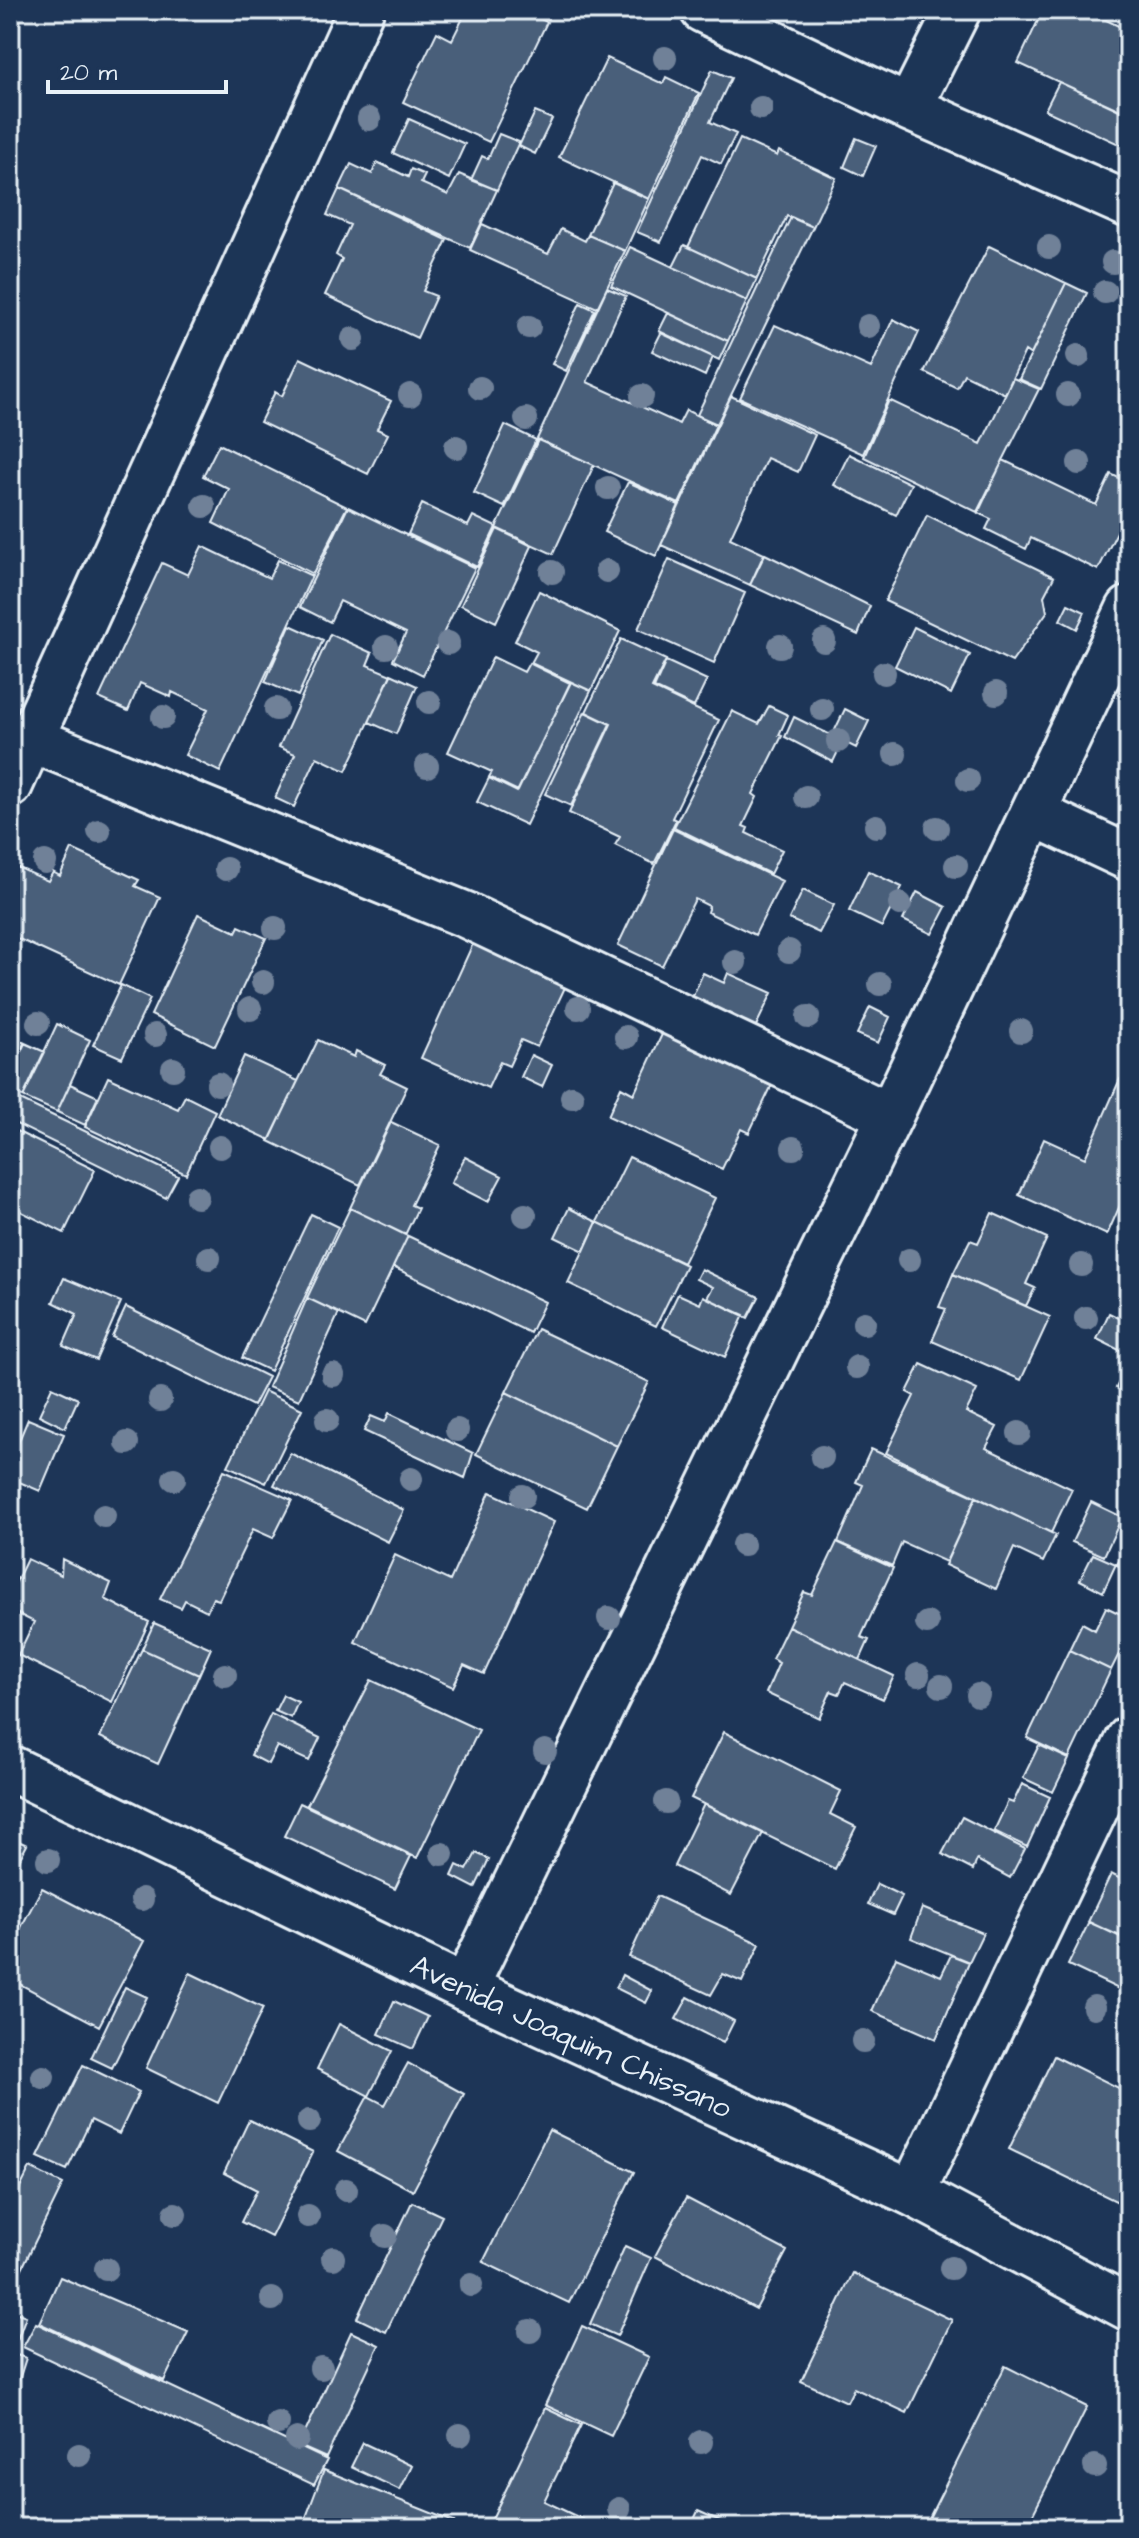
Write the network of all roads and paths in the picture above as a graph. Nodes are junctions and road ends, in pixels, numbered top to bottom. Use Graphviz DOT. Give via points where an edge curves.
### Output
graph roads {
  1 [pos="361,10"];
  2 [pos="703,10"];
  3 [pos="958,10"];
  4 [pos="909,108"];
  5 [pos="1129,205"];
  6 [pos="1129,609"];
  7 [pos="31,739"];
  8 [pos="10,785"];
  9 [pos="1033,813"];
  10 [pos="1129,858"];
  11 [pos="890,1116"];
  12 [pos="1129,1739"];
  13 [pos="10,1768"];
  14 [pos="465,1988"];
  15 [pos="912,2193"];
  16 [pos="1129,2308"];
  1 -- 7 [label="street"];
  2 -- 4 [label="street"];
  3 -- 4 [label="street"];
  4 -- 5 [label="street"];
  6 -- 9 [label="street"];
  7 -- 8 [label="street"];
  7 -- 11 [label="street" via="466,915"];
  9 -- 10 [label="street"];
  9 -- 11 [label="street"];
  11 -- 14 [label="street"];
  12 -- 15 [label="street"];
  13 -- 14 [label="street, Avenida Joaquim Chissano"];
  14 -- 15 [label="street, Avenida Joaquim Chissano"];
  15 -- 16 [label="street, Avenida Joaquim Chissano"];
}
